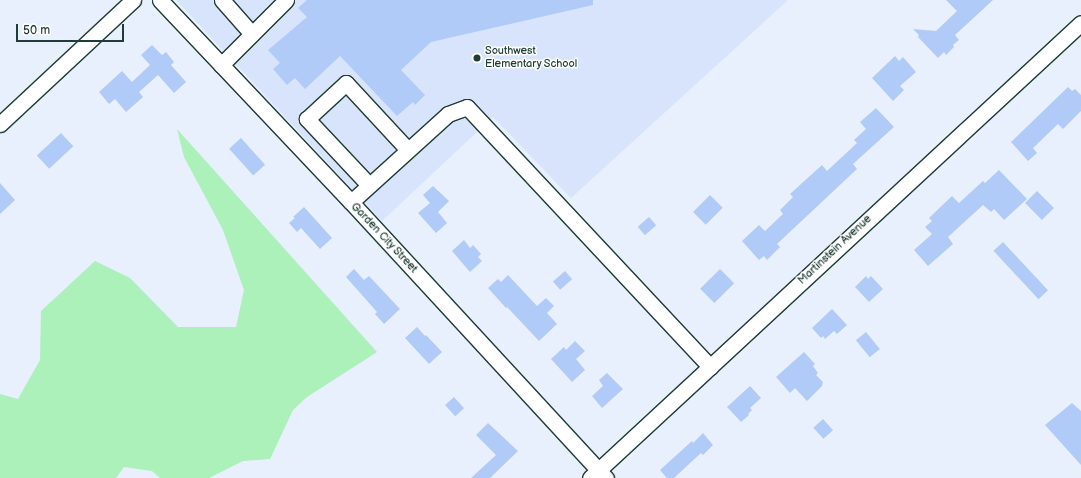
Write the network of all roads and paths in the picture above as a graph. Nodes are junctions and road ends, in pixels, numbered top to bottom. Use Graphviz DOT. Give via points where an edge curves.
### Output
graph roads {
  1 [pos="133,0"];
  2 [pos="160,0"];
  3 [pos="222,0"];
  4 [pos="286,0"];
  5 [pos="1081,23"];
  6 [pos="252,34"];
  7 [pos="221,65"];
  8 [pos="0,124"];
  9 [pos="408,150"];
  10 [pos="369,185"];
  11 [pos="351,202"];
  12 [pos="710,367"];
  13 [pos="598,475"];
  1 -- 8 [label="street"];
  2 -- 7 [label="street, Garden City Street"];
  3 -- 6 [label="street"];
  4 -- 6 [label="street"];
  5 -- 12 [label="street, Martinstein Avenue"];
  6 -- 7 [label="street"];
  7 -- 11 [label="street, Garden City Street"];
  9 -- 10 [label="street"];
  9 -- 10 [label="street" via="346,83 307,119"];
  9 -- 12 [label="street" via="448,114 467,107"];
  10 -- 11 [label="street"];
  11 -- 13 [label="street, Garden City Street"];
  12 -- 13 [label="street, Martinstein Avenue"];
}
